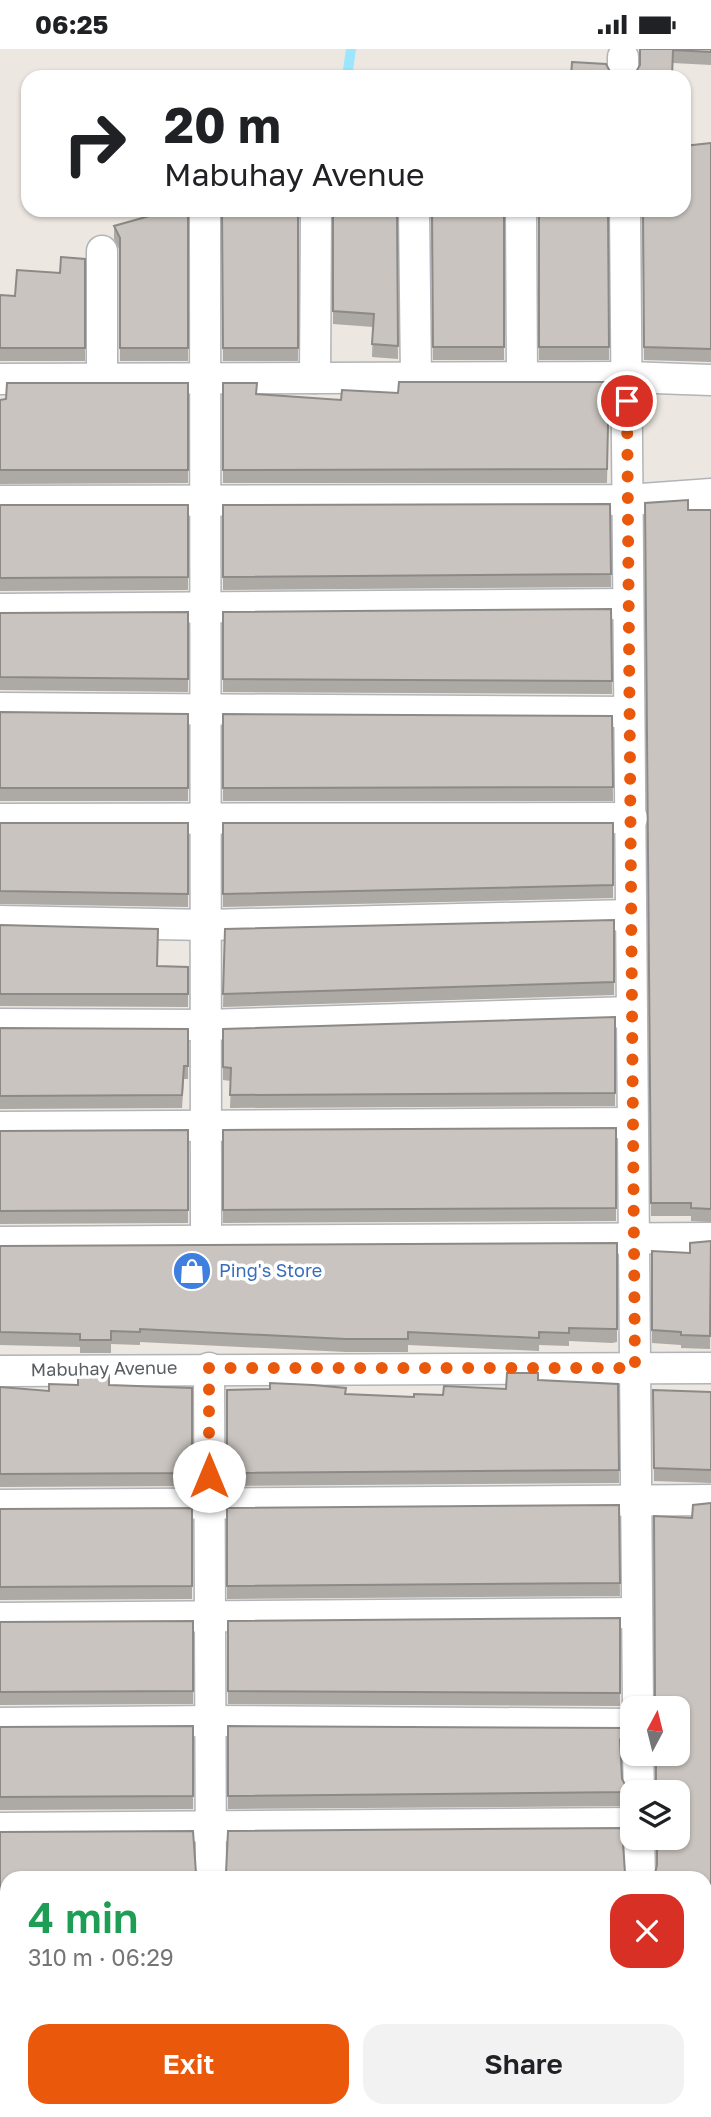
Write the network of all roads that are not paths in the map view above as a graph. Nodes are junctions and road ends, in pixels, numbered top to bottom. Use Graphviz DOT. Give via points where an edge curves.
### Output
graph roads {
  1 [pos="205,217"];
  2 [pos="317,217"];
  3 [pos="414,217"];
  4 [pos="521,217"];
  5 [pos="625,217"];
  6 [pos="102,251"];
  7 [pos="522,377"];
  8 [pos="627,377"];
  9 [pos="315,378"];
  10 [pos="416,378"];
  11 [pos="0,379"];
  12 [pos="102,379"];
  13 [pos="205,379"];
  14 [pos="711,380"];
  15 [pos="711,494"];
  16 [pos="628,500"];
  17 [pos="0,501"];
  18 [pos="205,501"];
  19 [pos="628,604"];
  20 [pos="205,606"];
  21 [pos="0,609"];
  22 [pos="0,708"];
  23 [pos="205,709"];
  24 [pos="629,712"];
  25 [pos="632,818"];
  26 [pos="207,819"];
  27 [pos="0,820"];
  28 [pos="631,915"];
  29 [pos="0,921"];
  30 [pos="207,925"];
  31 [pos="632,1012"];
  32 [pos="0,1024"];
  33 [pos="205,1025"];
  34 [pos="632,1123"];
  35 [pos="206,1126"];
  36 [pos="0,1127"];
  37 [pos="633,1238"];
  38 [pos="711,1238"];
  39 [pos="206,1241"];
  40 [pos="0,1242"];
  41 [pos="209,1368"];
  42 [pos="635,1368"];
  43 [pos="711,1368"];
  44 [pos="0,1371"];
  45 [pos="636,1500"];
  46 [pos="711,1500"];
  47 [pos="209,1503"];
  48 [pos="0,1505"];
  49 [pos="637,1613"];
  50 [pos="209,1616"];
  51 [pos="0,1618"];
  52 [pos="638,1696"];
  53 [pos="210,1721"];
  54 [pos="0,1723"];
  55 [pos="620,1724"];
  56 [pos="620,1823"];
  57 [pos="210,1827"];
  58 [pos="0,1828"];
  59 [pos="639,1850"];
  60 [pos="211,1871"];
  61 [pos="640,1871"];
  1 -- 13 [label="street"];
  2 -- 9 [label="street"];
  3 -- 10 [label="street"];
  4 -- 7 [label="street"];
  5 -- 8 [label="street"];
  6 -- 12 [label="street"];
  7 -- 8 [label="street"];
  7 -- 10 [label="street"];
  8 -- 14 [label="street"];
  8 -- 16 [label="street"];
  9 -- 10 [label="street"];
  9 -- 13 [label="street"];
  11 -- 12 [label="street"];
  12 -- 13 [label="street"];
  13 -- 18 [label="street"];
  15 -- 16 [label="street"];
  16 -- 18 [label="street"];
  16 -- 19 [label="street"];
  17 -- 18 [label="street"];
  18 -- 20 [label="street"];
  19 -- 20 [label="street"];
  19 -- 24 [label="street"];
  20 -- 21 [label="street"];
  20 -- 23 [label="street"];
  22 -- 23 [label="street"];
  23 -- 24 [label="street"];
  23 -- 26 [label="street"];
  24 -- 25 [label="street"];
  25 -- 26 [label="street"];
  25 -- 28 [label="street"];
  26 -- 27 [label="street"];
  26 -- 30 [label="street"];
  28 -- 30 [label="street"];
  28 -- 31 [label="street"];
  29 -- 30 [label="street"];
  30 -- 33 [label="street"];
  31 -- 33 [label="street"];
  31 -- 34 [label="street"];
  32 -- 33 [label="street"];
  33 -- 35 [label="street"];
  34 -- 35 [label="street"];
  34 -- 37 [label="street"];
  35 -- 36 [label="street"];
  35 -- 39 [label="street"];
  37 -- 38 [label="street"];
  37 -- 39 [label="street"];
  37 -- 42 [label="street"];
  39 -- 40 [label="street"];
  41 -- 42 [label="street, Mabuhay Avenue"];
  41 -- 44 [label="street, Mabuhay Avenue"];
  41 -- 47 [label="street"];
  42 -- 43 [label="street, Mabuhay Avenue"];
  42 -- 45 [label="street"];
  45 -- 46 [label="street"];
  45 -- 47 [label="street"];
  45 -- 49 [label="street"];
  47 -- 48 [label="street"];
  47 -- 50 [label="street"];
  49 -- 50 [label="street"];
  49 -- 52 [label="street"];
  50 -- 51 [label="street"];
  50 -- 53 [label="street"];
  53 -- 54 [label="street"];
  53 -- 55 [label="street"];
  53 -- 57 [label="street"];
  56 -- 57 [label="street"];
  57 -- 58 [label="street"];
  57 -- 60 [label="street"];
  59 -- 61 [label="street"];
}
